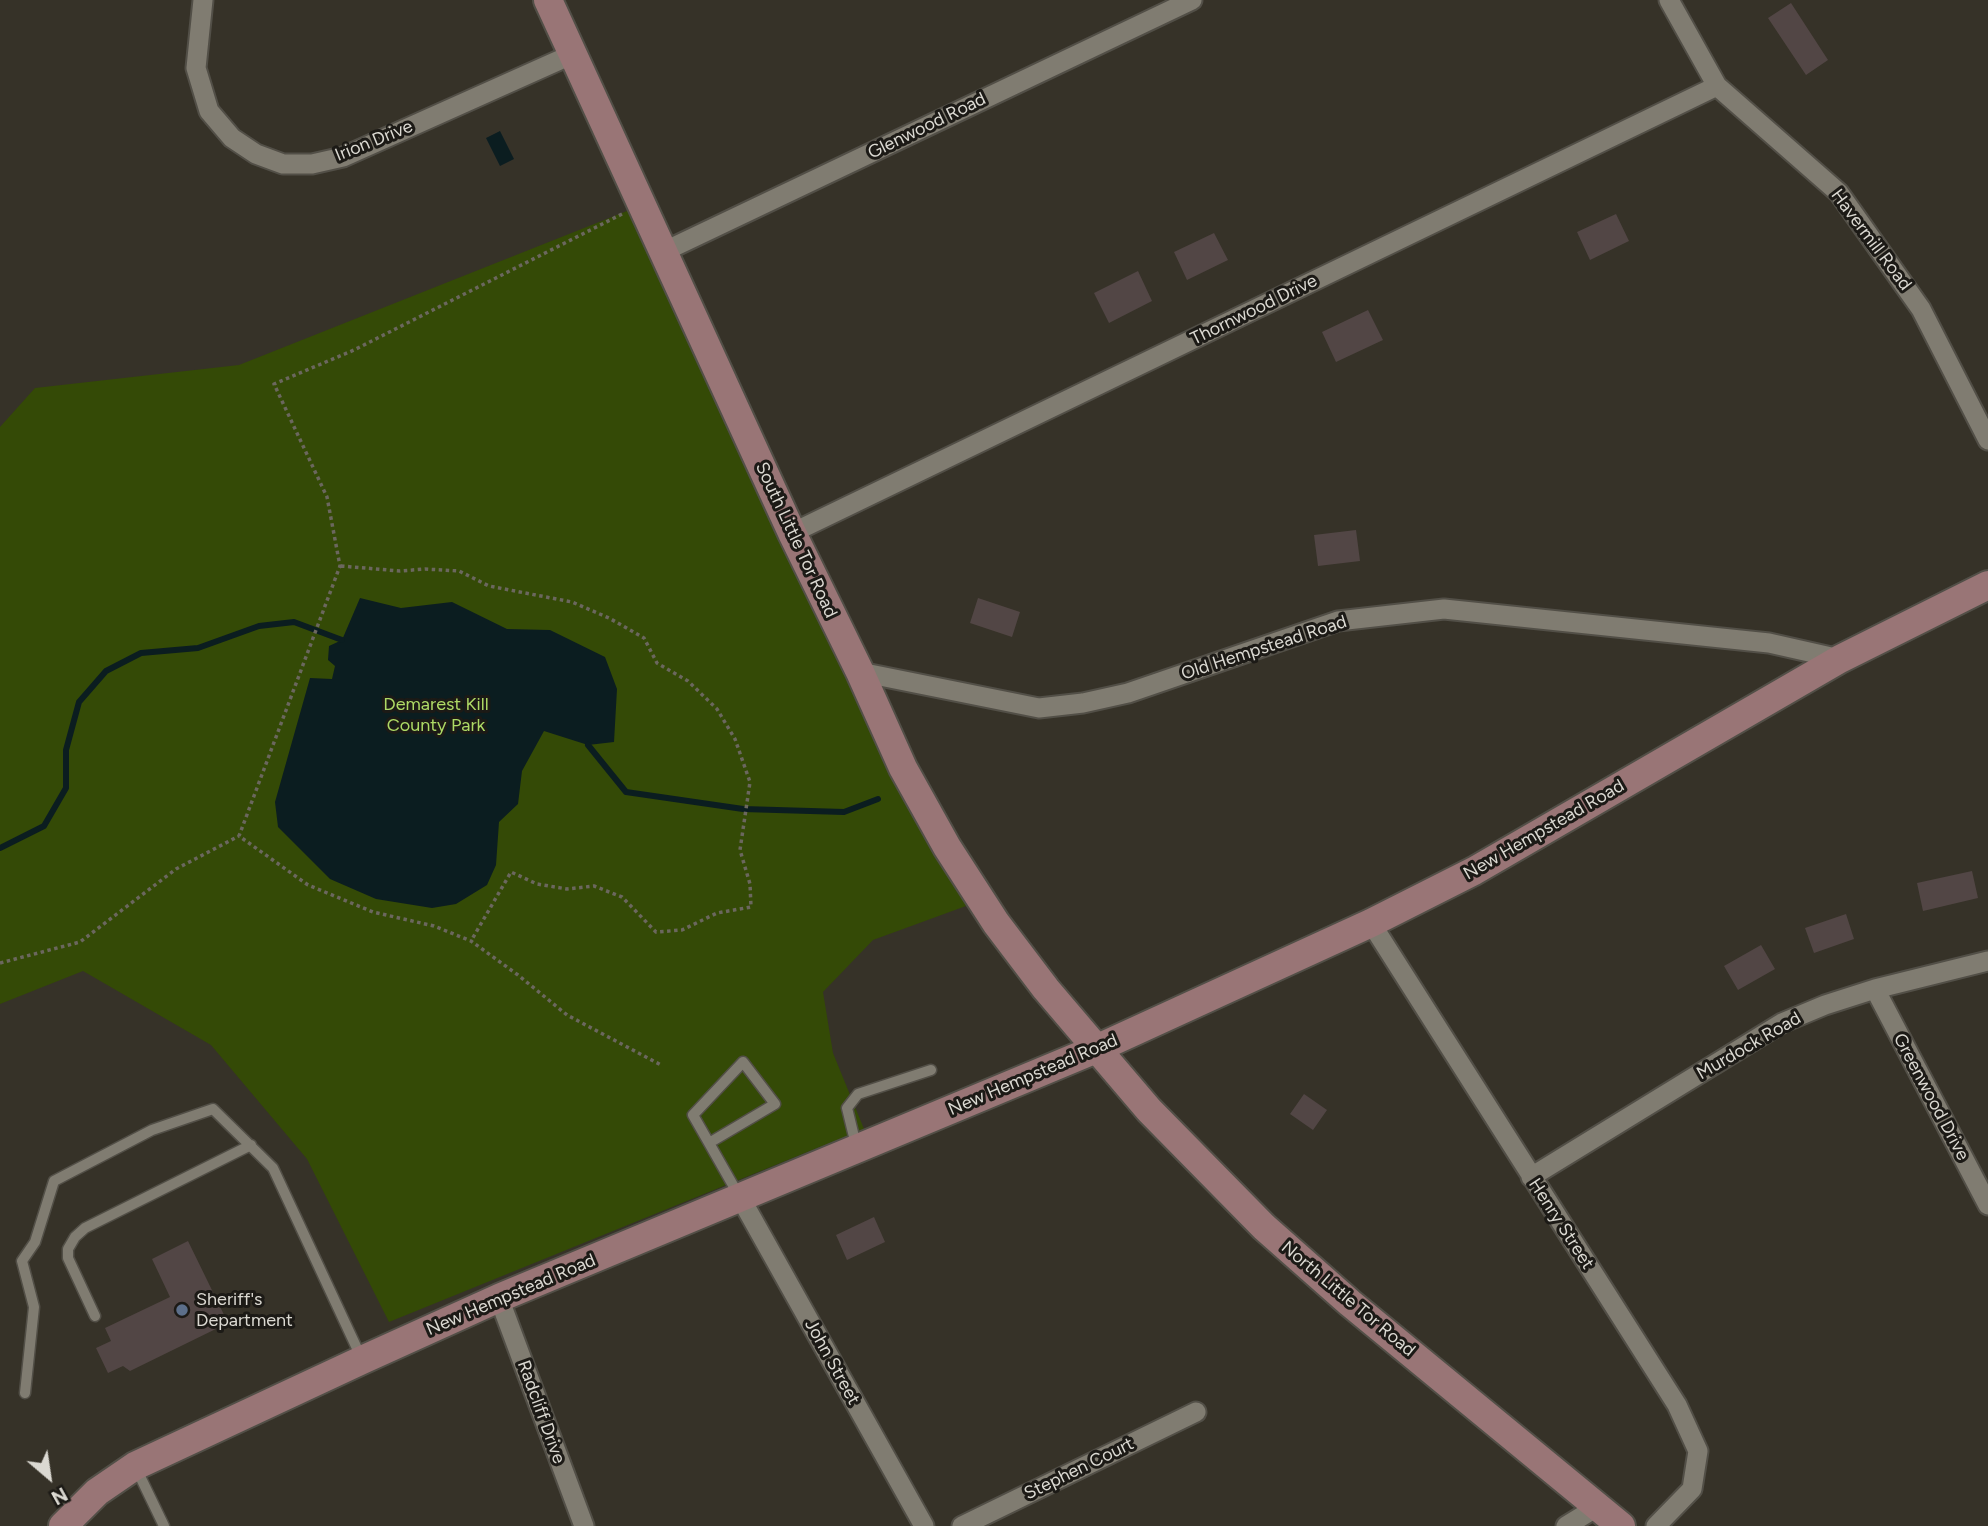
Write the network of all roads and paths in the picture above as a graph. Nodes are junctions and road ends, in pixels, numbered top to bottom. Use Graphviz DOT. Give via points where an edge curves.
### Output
graph roads {
  1 [pos="203,0"];
  2 [pos="548,0"];
  3 [pos="1192,0"];
  4 [pos="1669,0"];
  5 [pos="573,54"];
  6 [pos="1717,86"];
  7 [pos="626,213"];
  8 [pos="663,252"];
  9 [pos="1988,440"];
  10 [pos="792,533"];
  11 [pos="340,566"];
  12 [pos="1988,585"];
  13 [pos="1840,659"];
  14 [pos="860,672"];
  15 [pos="239,836"];
  16 [pos="1371,923"];
  17 [pos="471,941"];
  18 [pos="1988,961"];
  19 [pos="0,963"];
  20 [pos="1875,989"];
  21 [pos="1096,1049"];
  22 [pos="661,1065"];
  23 [pos="931,1070"];
  24 [pos="709,1143"];
  25 [pos="251,1145"];
  26 [pos="857,1149"];
  27 [pos="1531,1177"];
  28 [pos="740,1198"];
  29 [pos="1988,1205"];
  30 [pos="499,1298"];
  31 [pos="95,1316"];
  32 [pos="362,1360"];
  33 [pos="24,1392"];
  34 [pos="1196,1412"];
  35 [pos="135,1466"];
  36 [pos="1598,1507"];
  37 [pos="63,1526"];
  38 [pos="164,1526"];
  39 [pos="584,1526"];
  40 [pos="923,1526"];
  41 [pos="962,1526"];
  42 [pos="1566,1526"];
  43 [pos="1621,1526"];
  44 [pos="1656,1526"];
  1 -- 5 [label="street, Irion Drive" via="196,68 209,111 232,138 256,154 284,164 343,157"];
  2 -- 5 [label="street, South Little Tor Road"];
  3 -- 8 [label="street, Glenwood Road"];
  4 -- 6 [label="street, Havermill Road"];
  5 -- 8 [label="street, South Little Tor Road"];
  6 -- 9 [label="street, Havermill Road" via="1839,193 1921,309"];
  6 -- 10 [label="street, Thornwood Drive"];
  7 -- 11 [label="path" via="354,350 274,384 327,497"];
  8 -- 10 [label="street, South Little Tor Road"];
  10 -- 14 [label="street, South Little Tor Road"];
  11 -- 15 [label="path"];
  11 -- 17 [label="path" via="459,571 489,586 572,602 609,618 644,638 657,663 688,681 717,709 750,782 740,850 751,907 717,913 682,930 656,932 622,897 594,886 567,889 537,884 511,872"];
  12 -- 13 [label="street, New Hempstead Road"];
  13 -- 14 [label="street, Old Hempstead Road" via="1769,643 1444,609 1338,621 1128,693 1039,708"];
  13 -- 16 [label="street, New Hempstead Road" via="1474,871"];
  14 -- 21 [label="street, South Little Tor Road" via="903,768 947,847 996,923"];
  15 -- 17 [label="path" via="308,885 373,912 434,926"];
  15 -- 19 [label="path" via="176,869 80,942"];
  16 -- 21 [label="street, New Hempstead Road"];
  16 -- 27 [label="street, Henry Street"];
  17 -- 22 [label="path" via="567,1015"];
  18 -- 20 [label="street, Murdock Road"];
  20 -- 27 [label="street, Murdock Road" via="1782,1023"];
  20 -- 29 [label="street, Greenwood Drive"];
  21 -- 26 [label="street, New Hempstead Road"];
  21 -- 36 [label="street, North Little Tor Road" via="1264,1227"];
  23 -- 26 [label="lane" via="858,1094 847,1108"];
  24 -- 24 [label="lane" via="693,1115 743,1062 775,1104"];
  24 -- 28 [label="lane"];
  25 -- 31 [label="lane" via="75,1237 68,1258"];
  25 -- 32 [label="lane" via="273,1168"];
  25 -- 33 [label="lane" via="213,1109 152,1129 54,1181 35,1242 23,1261 34,1307"];
  26 -- 28 [label="street, New Hempstead Road"];
  27 -- 44 [label="street, Henry Street" via="1677,1405 1698,1451 1692,1489"];
  28 -- 30 [label="street, New Hempstead Road"];
  28 -- 40 [label="street, John Street"];
  30 -- 32 [label="street, New Hempstead Road"];
  30 -- 39 [label="street, Radcliff Drive"];
  32 -- 35 [label="street, New Hempstead Road"];
  34 -- 41 [label="street, Stephen Court"];
  35 -- 37 [label="street, New Hempstead Road" via="97,1492"];
  35 -- 38 [label="lane"];
  36 -- 42 [label="street"];
  36 -- 43 [label="street, North Little Tor Road"];
}
